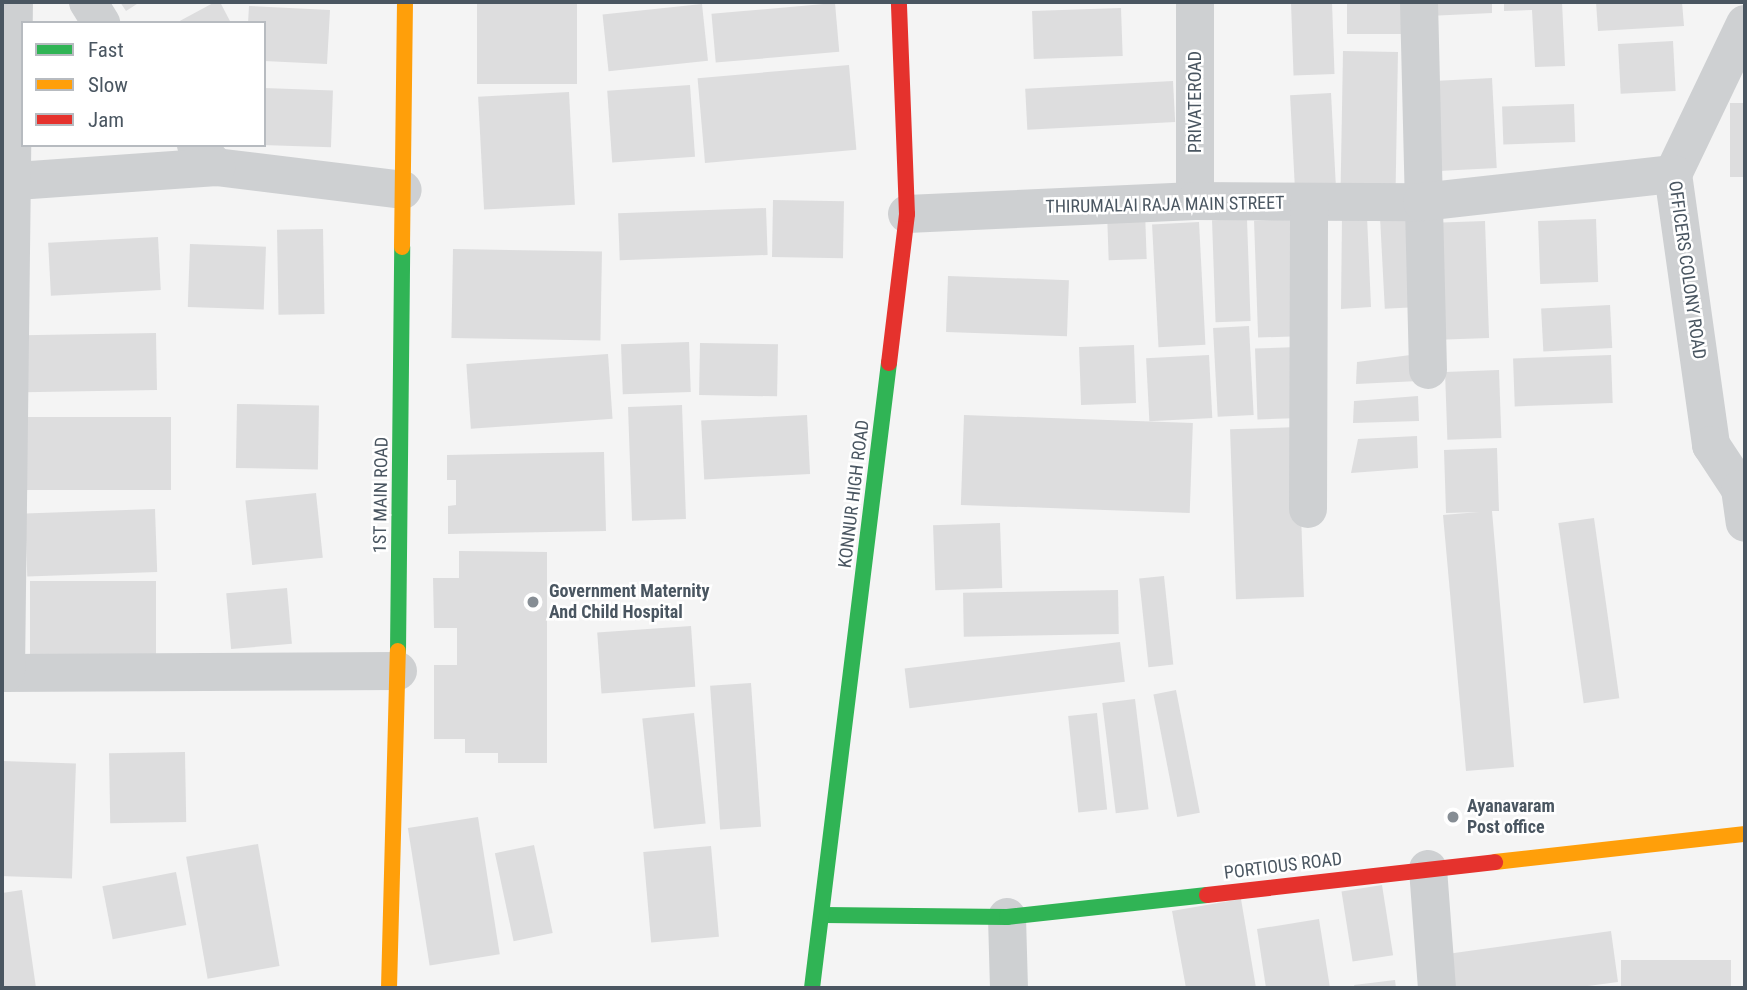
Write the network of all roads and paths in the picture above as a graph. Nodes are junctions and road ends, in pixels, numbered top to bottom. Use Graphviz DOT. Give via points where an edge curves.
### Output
graph roads {
  1 [pos="13,2"];
  2 [pos="88,2"];
  3 [pos="405,2"];
  4 [pos="899,2"];
  5 [pos="1195,2"];
  6 [pos="1419,2"];
  7 [pos="100,21"];
  8 [pos="1745,24"];
  9 [pos="206,156"];
  10 [pos="1673,174"];
  11 [pos="7,182"];
  12 [pos="403,190"];
  13 [pos="1195,201"];
  14 [pos="1309,202"];
  15 [pos="1422,202"];
  16 [pos="907,214"];
  17 [pos="1428,370"];
  18 [pos="1308,509"];
  19 [pos="1745,523"];
  20 [pos="398,671"];
  21 [pos="4,673"];
  22 [pos="1745,835"];
  23 [pos="1428,869"];
  24 [pos="824,915"];
  25 [pos="1007,918"];
  26 [pos="389,988"];
  27 [pos="812,988"];
  28 [pos="1009,988"];
  29 [pos="1437,988"];
  1 -- 11 [label="street"];
  2 -- 7 [label="street"];
  3 -- 12 [label="main road, 1ST MAIN ROAD"];
  4 -- 16 [label="main road, KONNUR HIGH ROAD"];
  5 -- 13 [label="street, PRIVATEROAD"];
  6 -- 15 [label="street"];
  8 -- 10 [label="street, OFFICERS COLONY ROAD"];
  9 -- 11 [label="street"];
  9 -- 12 [label="street"];
  10 -- 15 [label="street, THIRUMALAI RAJA MAIN STREET"];
  10 -- 19 [label="street, OFFICERS COLONY ROAD" via="1711,445 1740,489"];
  11 -- 21 [label="street"];
  12 -- 20 [label="main road, 1ST MAIN ROAD"];
  13 -- 14 [label="street, THIRUMALAI RAJA MAIN STREET"];
  13 -- 16 [label="street, THIRUMALAI RAJA MAIN STREET"];
  14 -- 15 [label="street, THIRUMALAI RAJA MAIN STREET"];
  14 -- 18 [label="street"];
  15 -- 17 [label="street"];
  16 -- 24 [label="main road, KONNUR HIGH ROAD"];
  20 -- 21 [label="street"];
  20 -- 26 [label="main road, 1ST MAIN ROAD"];
  22 -- 23 [label="main road, PORTIOUS ROAD"];
  23 -- 25 [label="main road, PORTIOUS ROAD"];
  23 -- 29 [label="street"];
  24 -- 25 [label="main road, PORTIOUS ROAD"];
  24 -- 27 [label="main road, KONNUR HIGH ROAD"];
  25 -- 28 [label="street"];
}
